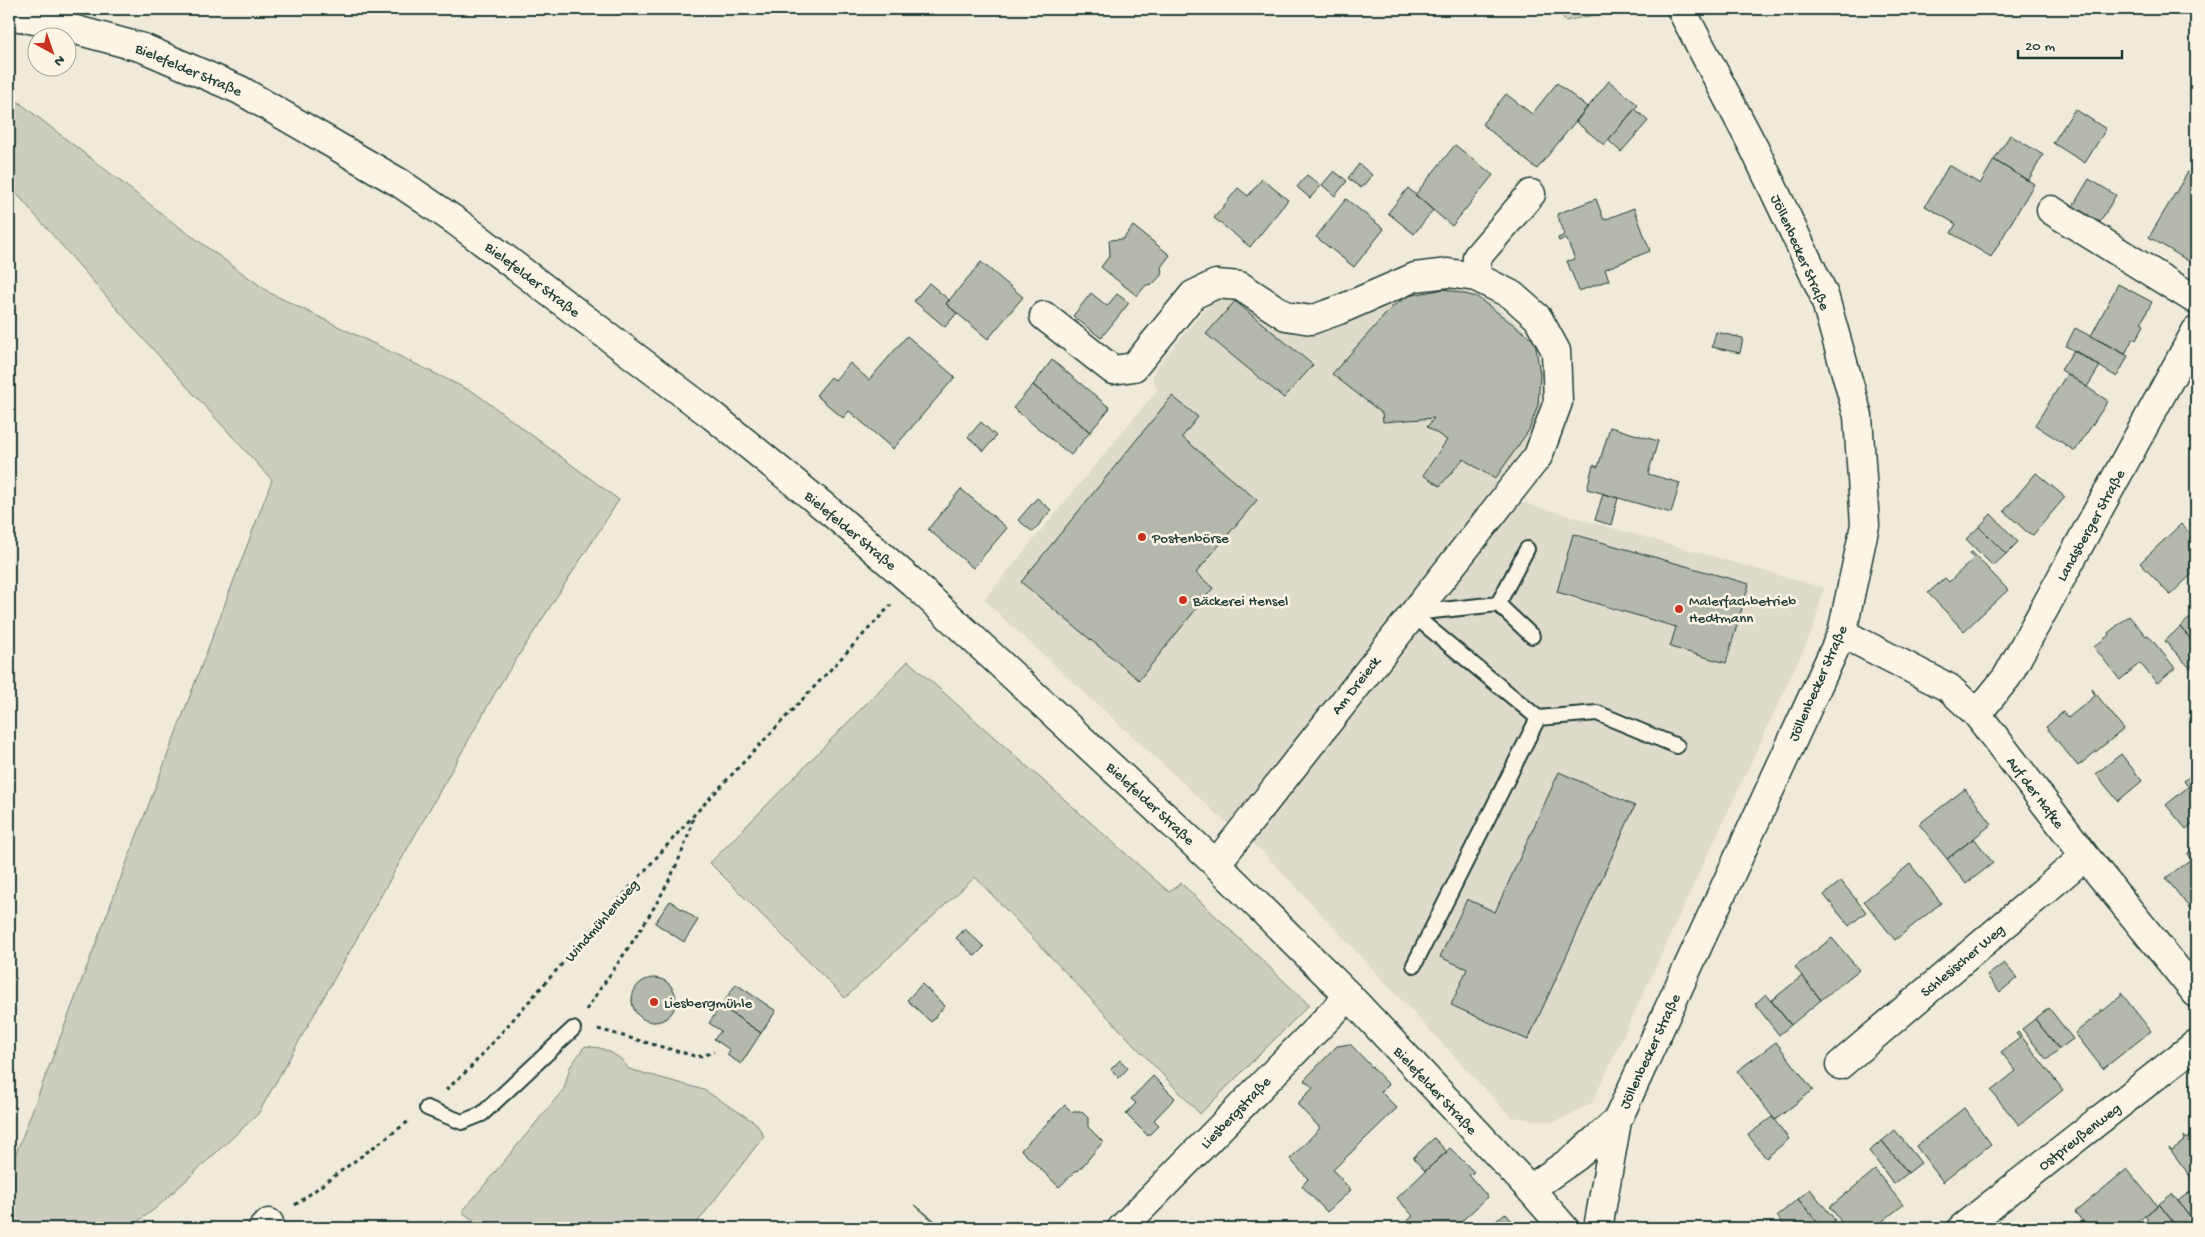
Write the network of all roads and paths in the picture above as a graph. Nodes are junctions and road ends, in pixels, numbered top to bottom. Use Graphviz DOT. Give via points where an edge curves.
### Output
graph roads {
  1 [pos="1680,9"];
  2 [pos="9,15"];
  3 [pos="1531,194"];
  4 [pos="2051,210"];
  5 [pos="1476,277"];
  6 [pos="2196,300"];
  7 [pos="1044,316"];
  8 [pos="2196,331"];
  9 [pos="1527,549"];
  10 [pos="912,582"];
  11 [pos="1498,604"];
  12 [pos="1412,614"];
  13 [pos="1842,633"];
  14 [pos="1532,636"];
  15 [pos="1977,714"];
  16 [pos="1538,718"];
  17 [pos="1677,746"];
  18 [pos="694,815"];
  19 [pos="2085,856"];
  20 [pos="1216,864"];
  21 [pos="1414,965"];
  22 [pos="2196,993"];
  23 [pos="1348,996"];
  24 [pos="573,1029"];
  25 [pos="2196,1044"];
  26 [pos="714,1052"];
  27 [pos="1840,1065"];
  28 [pos="427,1108"];
  29 [pos="1617,1121"];
  30 [pos="1530,1189"];
  31 [pos="266,1226"];
  32 [pos="1122,1228"];
  33 [pos="1564,1228"];
  34 [pos="1598,1228"];
  35 [pos="1962,1228"];
  1 -- 13 [label="street, Jöllenbecker Straße" via="1754,148 1824,295 1858,416 1865,525"];
  2 -- 10 [label="street, Bielefelder Straße" via="50,23 152,52 240,90 400,183 458,222 713,416"];
  3 -- 5 [label="street" via="1477,257"];
  4 -- 6 [label="street"];
  5 -- 7 [label="street, Am Dreieck" via="1448,273 1415,277 1312,320 1286,316 1240,286 1216,284 1193,295 1134,366 1114,370"];
  5 -- 12 [label="street, Am Dreieck" via="1512,295 1538,318 1556,351 1558,402 1538,456"];
  8 -- 15 [label="street, Landsberger Straße" via="2007,677"];
  9 -- 11 [label="lane"];
  10 -- 18 [label="path, Windmühlenweg"];
  10 -- 20 [label="street, Bielefelder Straße"];
  11 -- 12 [label="lane"];
  11 -- 14 [label="lane"];
  12 -- 16 [label="lane"];
  12 -- 20 [label="street, Am Dreieck"];
  13 -- 15 [label="street, Auf der Hafke" via="1949,688"];
  13 -- 29 [label="street, Jöllenbecker Straße"];
  15 -- 19 [label="street, Auf der Hafke"];
  16 -- 17 [label="lane" via="1597,713"];
  16 -- 21 [label="lane"];
  18 -- 24 [label="path" via="687,842 652,910"];
  18 -- 28 [label="path, Windmühlenweg" via="470,1068"];
  19 -- 22 [label="street, Auf der Hafke"];
  19 -- 27 [label="street, Schlesischer Weg"];
  20 -- 23 [label="street, Bielefelder Straße"];
  23 -- 30 [label="street, Bielefelder Straße"];
  23 -- 32 [label="street, Liesbergstraße"];
  24 -- 26 [label="path" via="592,1028 698,1057"];
  24 -- 28 [label="lane" via="482,1114 462,1122"];
  25 -- 35 [label="street, Ostpreußenweg"];
  28 -- 31 [label="path, Windmühlenweg"];
  29 -- 30 [label="street, Jöllenbecker Straße" via="1576,1158"];
  29 -- 34 [label="street, Jöllenbecker Straße"];
  30 -- 33 [label="street, Bielefelder Straße"];
}
